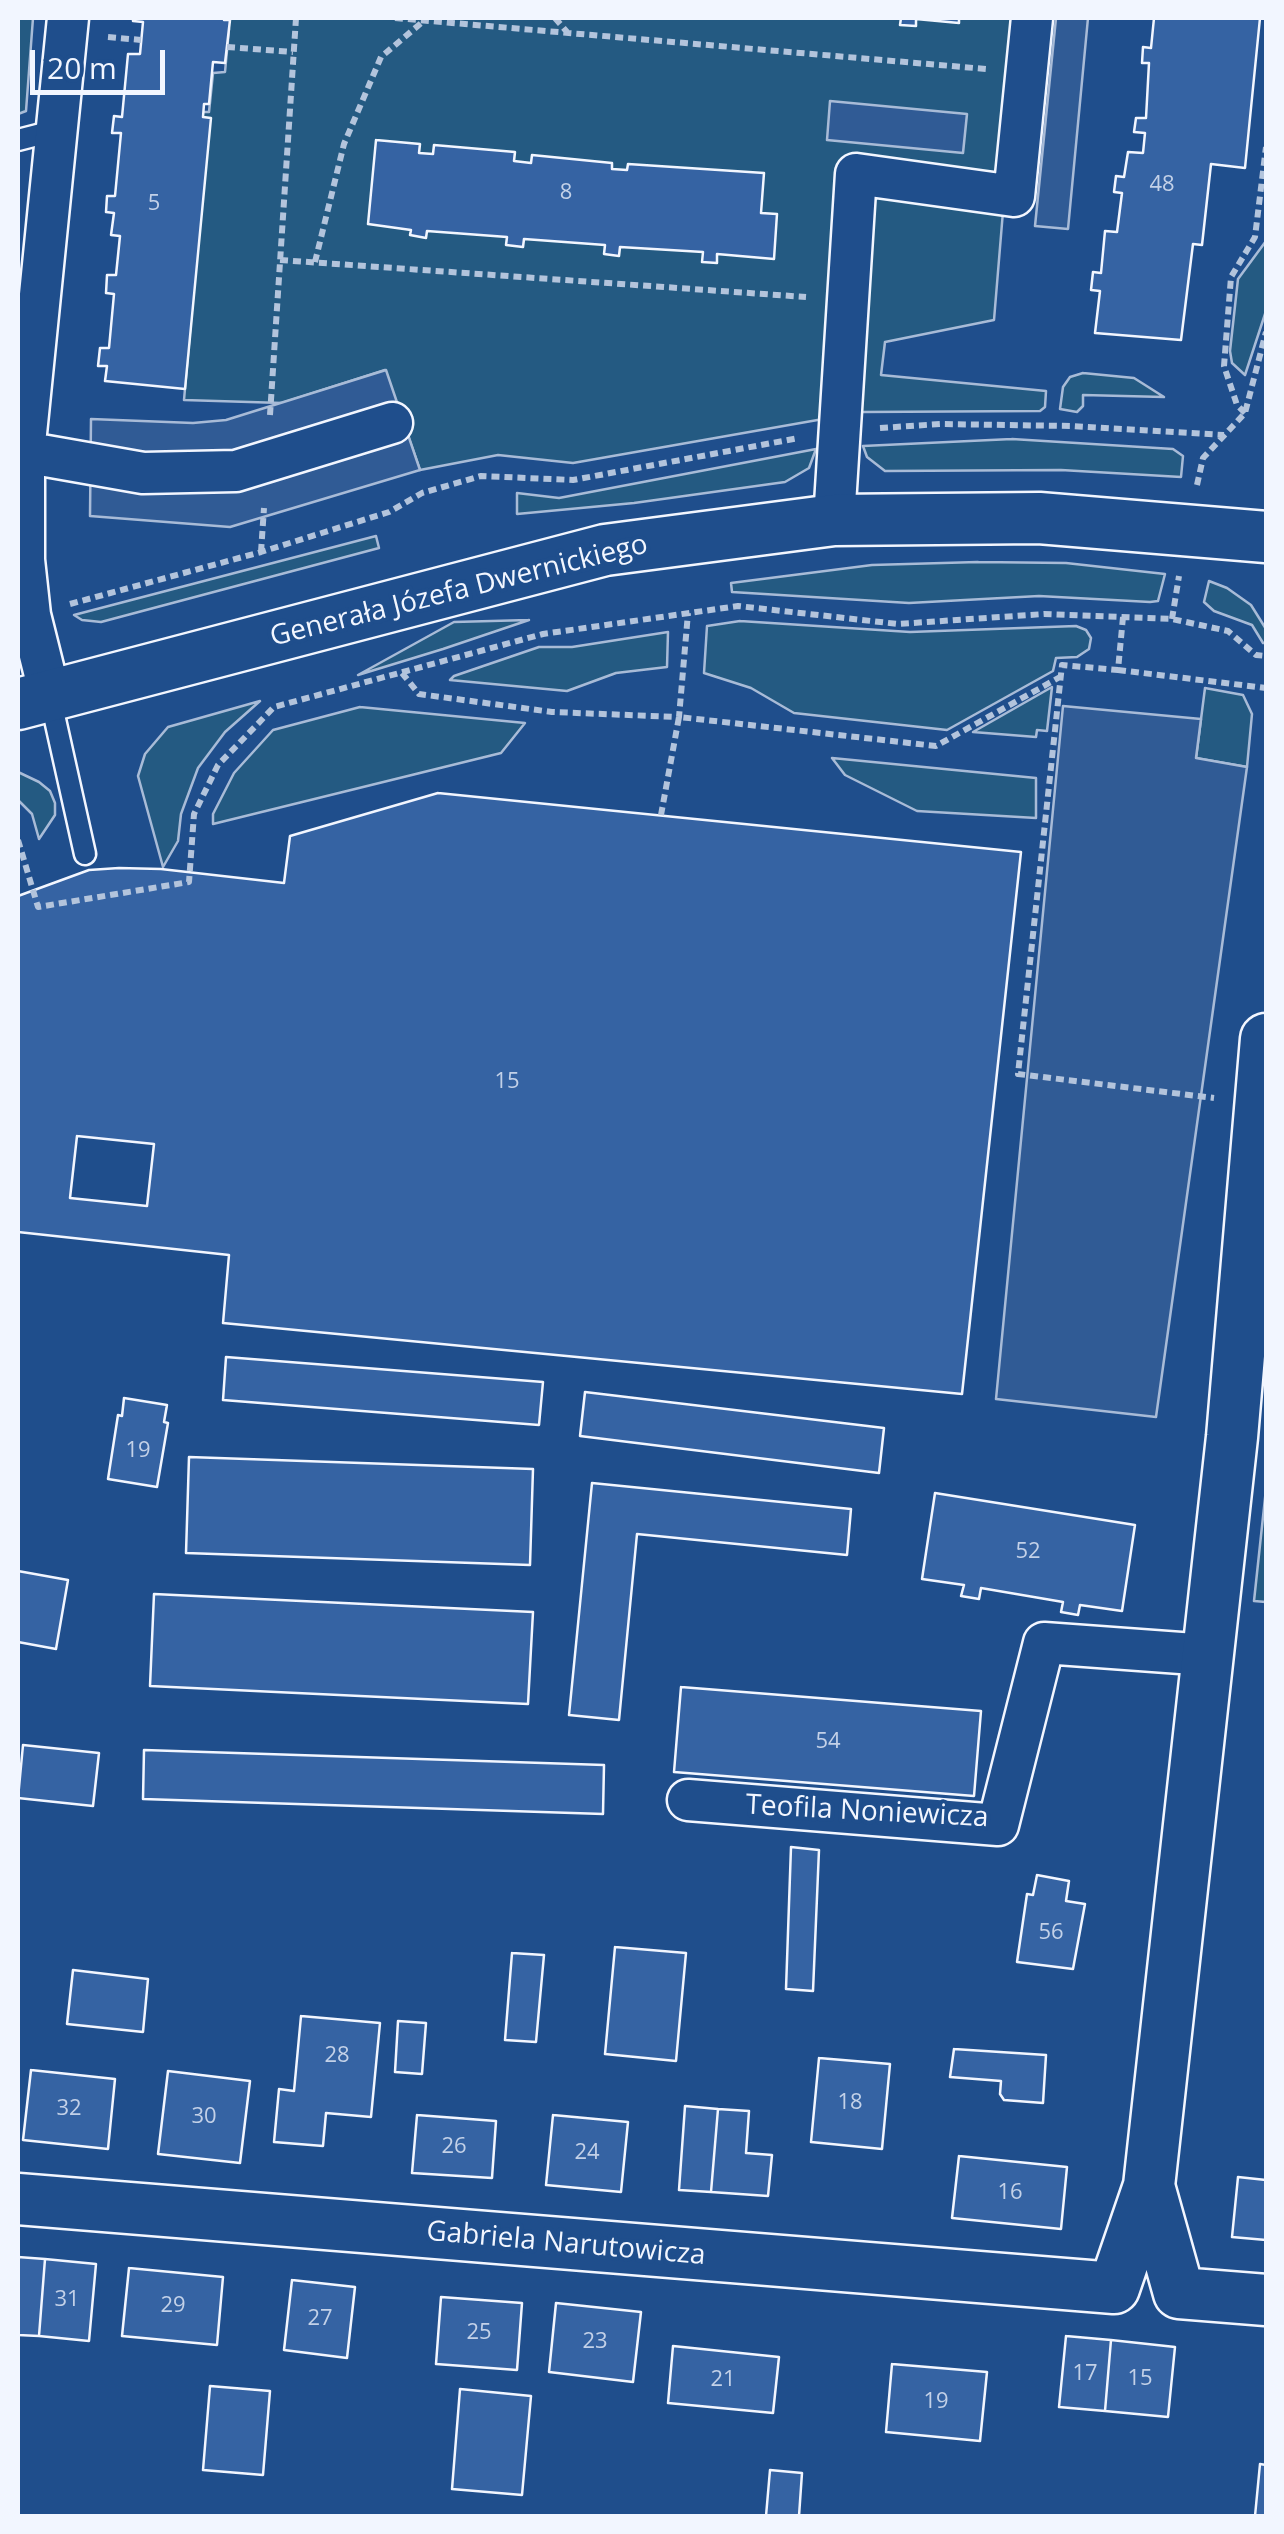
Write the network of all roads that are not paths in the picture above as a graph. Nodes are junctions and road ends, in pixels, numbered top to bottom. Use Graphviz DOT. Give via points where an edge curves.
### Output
graph roads {
  1 [pos="68,18"];
  2 [pos="1032,18"];
  3 [pos="57,130"];
  4 [pos="18,140"];
  5 [pos="392,423"];
  6 [pos="21,452"];
  7 [pos="834,520"];
  8 [pos="1266,536"];
  9 [pos="34,700"];
  10 [pos="86,854"];
  11 [pos="1266,1039"];
  12 [pos="1257,1272"];
  13 [pos="1208,1654"];
  14 [pos="688,1800"];
  15 [pos="1148,2186"];
  16 [pos="18,2199"];
  17 [pos="1266,2300"];
  1 -- 3 [label="street"];
  2 -- 7 [label="street" via="1014,196 856,174"];
  3 -- 4 [label="lane"];
  3 -- 6 [label="street"];
  5 -- 6 [label="street" via="236,470 143,474"];
  6 -- 9 [label="street"];
  7 -- 8 [label="street, Generała Józefa Dwernickiego" via="1039,518"];
  7 -- 9 [label="street, Generała Józefa Dwernickiego" via="604,550"];
  9 -- 10 [label="lane"];
  11 -- 12 [label="street"];
  12 -- 13 [label="street"];
  13 -- 14 [label="street, Teofila Noniewicza" via="1044,1643 998,1826"];
  13 -- 15 [label="street"];
  15 -- 16 [label="street, Gabriela Narutowicza" via="1114,2288"];
  15 -- 17 [label="street" via="1180,2292"];
}
